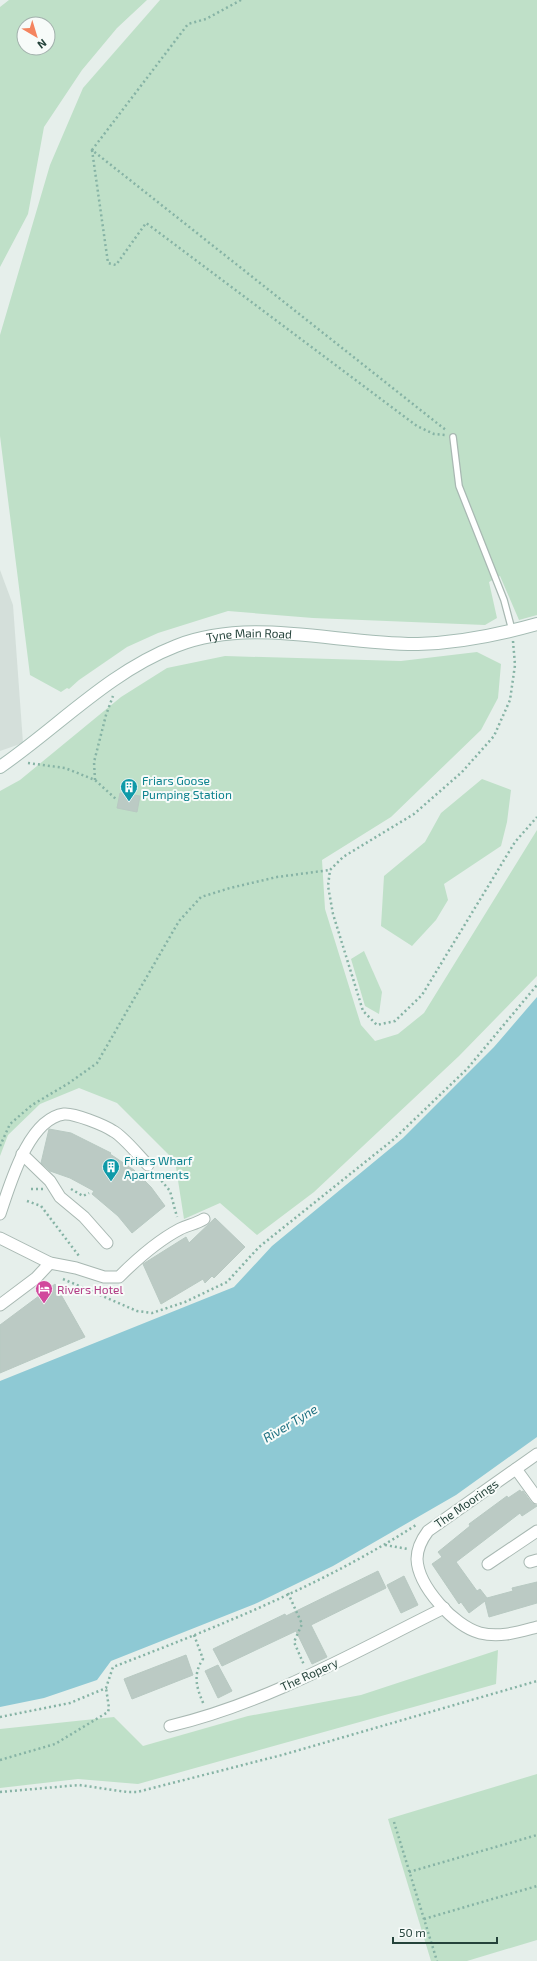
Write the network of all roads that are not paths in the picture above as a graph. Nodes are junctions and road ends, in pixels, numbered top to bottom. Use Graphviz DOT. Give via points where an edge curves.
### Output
graph roads {
  1 [pos="453,437"];
  2 [pos="537,624"];
  3 [pos="513,631"];
  4 [pos="0,767"];
  5 [pos="22,1154"];
  6 [pos="148,1165"];
  7 [pos="0,1214"];
  8 [pos="204,1219"];
  9 [pos="0,1238"];
  10 [pos="107,1243"];
  11 [pos="50,1263"];
  12 [pos="0,1305"];
  13 [pos="537,1454"];
  14 [pos="516,1468"];
  15 [pos="537,1498"];
  16 [pos="537,1531"];
  17 [pos="488,1564"];
  18 [pos="444,1608"];
  19 [pos="537,1627"];
  20 [pos="170,1726"];
  1 -- 3 [label="lane" via="459,486 504,600"];
  2 -- 3 [label="street, Tyne Main Road"];
  3 -- 4 [label="street, Tyne Main Road" via="488,637 418,644 250,632 209,636 176,646 145,660 111,682"];
  5 -- 6 [label="street" via="33,1136 48,1121 64,1114 82,1118 114,1131"];
  5 -- 7 [label="street"];
  5 -- 10 [label="street" via="50,1180 60,1197 84,1217"];
  8 -- 11 [label="street" via="181,1228 143,1253 119,1277 104,1277"];
  9 -- 11 [label="street"];
  11 -- 12 [label="street" via="36,1278"];
  13 -- 14 [label="street, The Moorings"];
  14 -- 15 [label="street"];
  14 -- 18 [label="street, The Moorings" via="431,1528 423,1537 418,1551 420,1574"];
  16 -- 17 [label="street"];
  18 -- 19 [label="street, The Moorings" via="462,1625 480,1633 510,1634"];
  18 -- 20 [label="street, The Ropery" via="253,1700 209,1716"];
}
